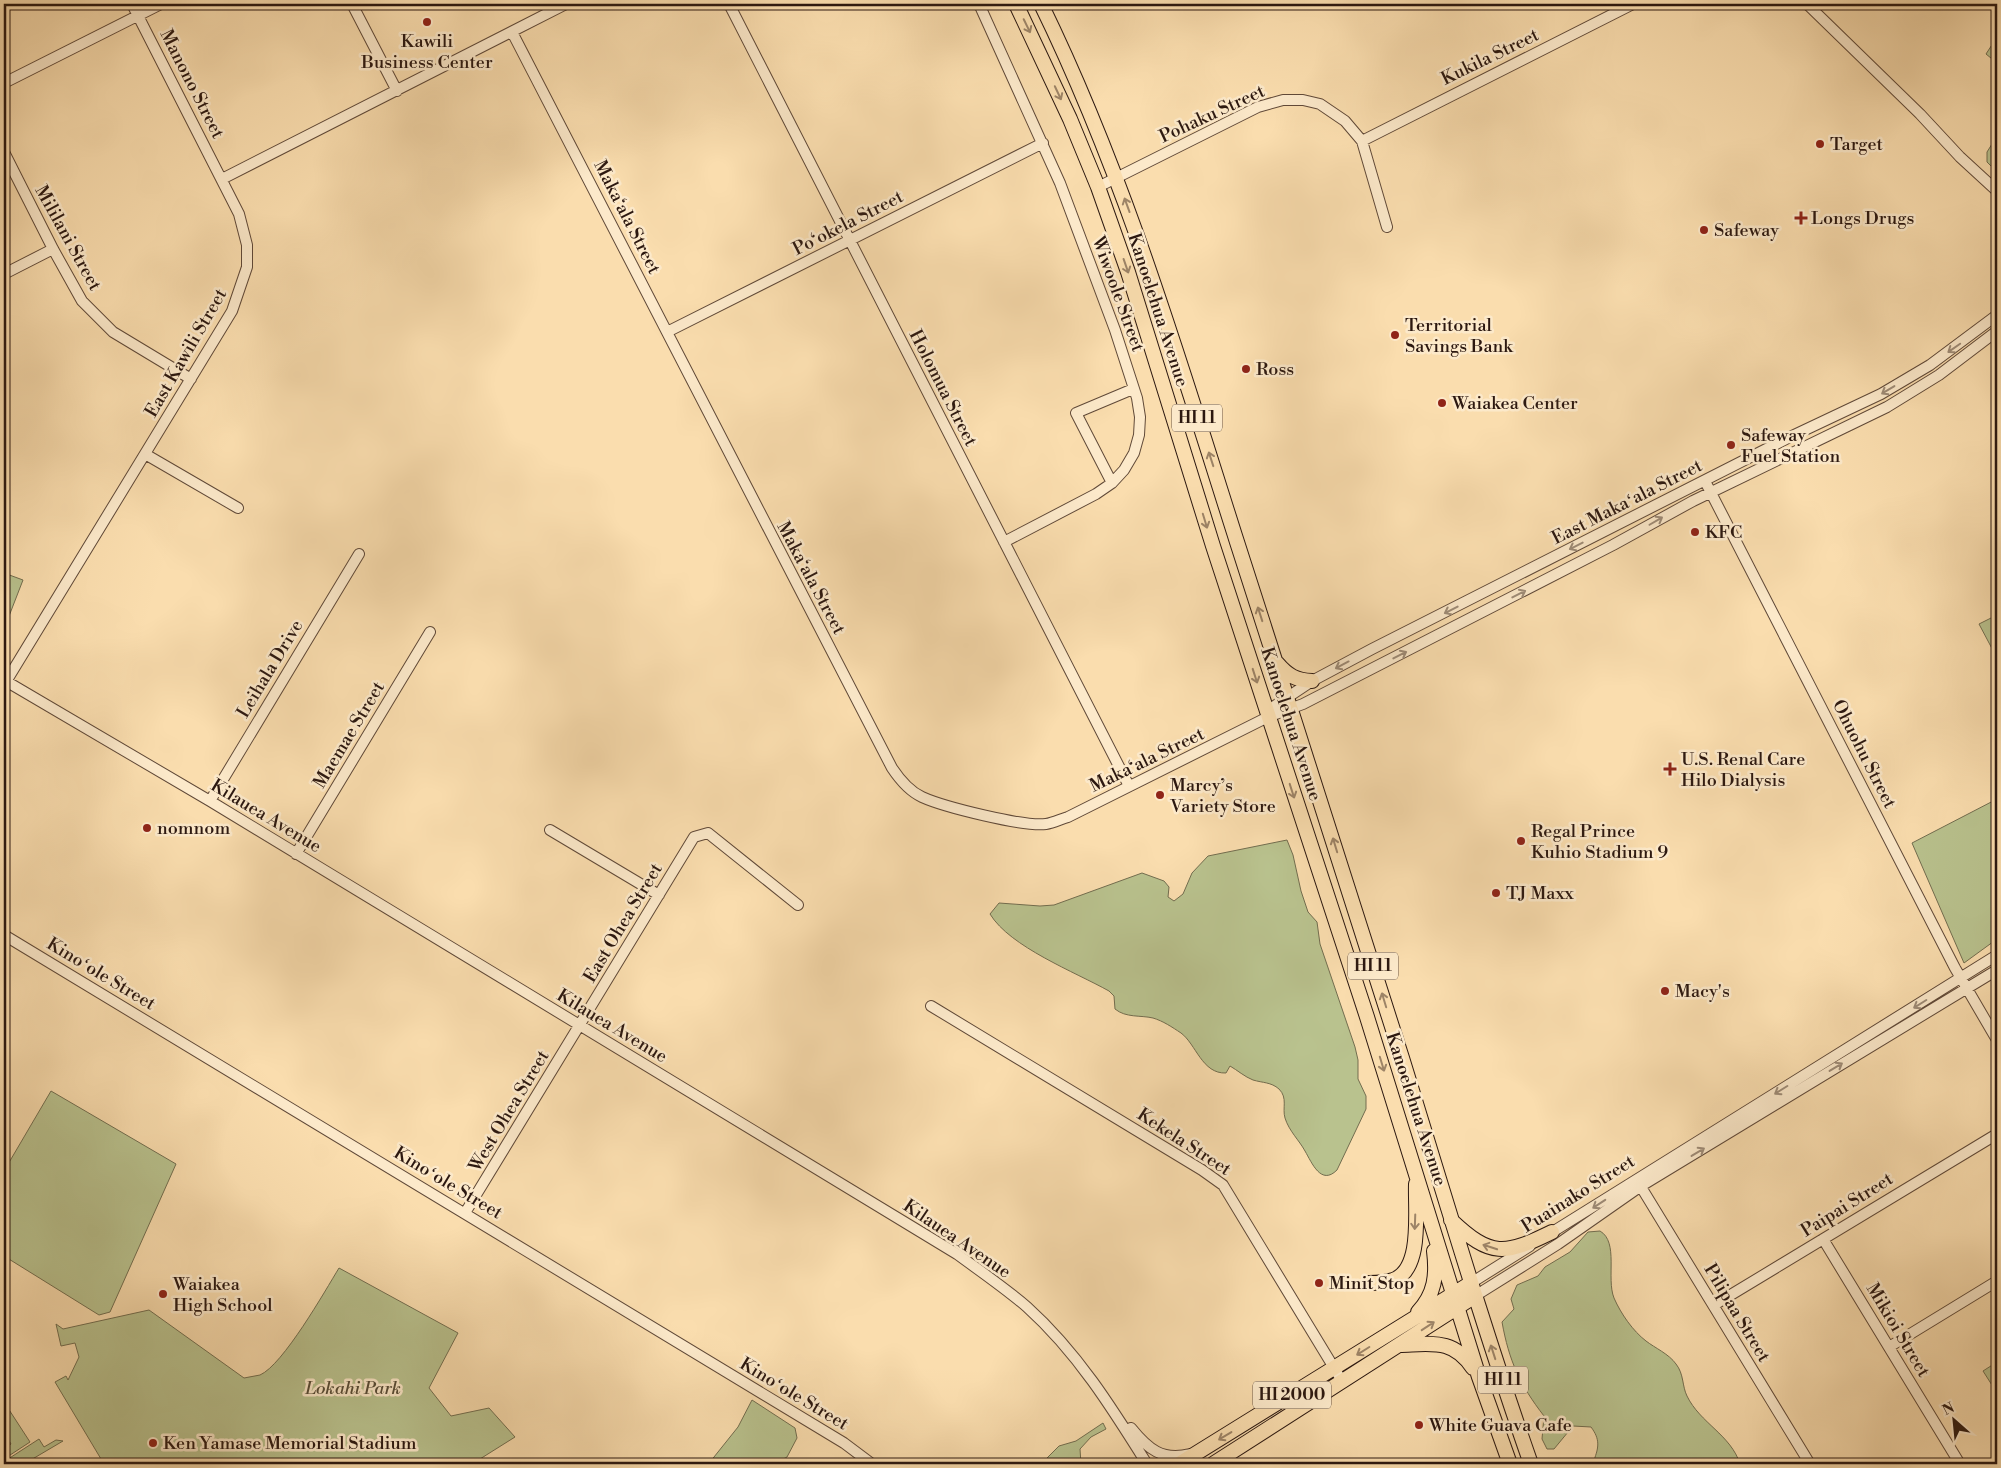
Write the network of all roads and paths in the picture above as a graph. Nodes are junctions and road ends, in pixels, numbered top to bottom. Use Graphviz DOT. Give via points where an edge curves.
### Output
graph roads {
  1 [pos="132,4"];
  2 [pos="161,4"];
  3 [pos="352,4"];
  4 [pos="566,4"];
  5 [pos="730,4"];
  6 [pos="979,4"];
  7 [pos="1016,4"];
  8 [pos="1041,4"];
  9 [pos="1633,4"];
  10 [pos="1807,4"];
  11 [pos="138,15"];
  12 [pos="512,32"];
  13 [pos="4,83"];
  14 [pos="397,91"];
  15 [pos="1362,141"];
  16 [pos="1043,142"];
  17 [pos="4,152"];
  18 [pos="1116,178"];
  19 [pos="222,179"];
  20 [pos="1098,187"];
  21 [pos="1997,191"];
  22 [pos="1387,227"];
  23 [pos="850,242"];
  24 [pos="52,249"];
  25 [pos="4,274"];
  26 [pos="1997,315"];
  27 [pos="1997,331"];
  28 [pos="667,332"];
  29 [pos="191,379"];
  30 [pos="1134,389"];
  31 [pos="145,454"];
  32 [pos="1705,480"];
  33 [pos="1112,483"];
  34 [pos="1711,492"];
  35 [pos="238,508"];
  36 [pos="1004,542"];
  37 [pos="359,554"];
  38 [pos="430,632"];
  39 [pos="1275,660"];
  40 [pos="1312,680"];
  41 [pos="4,682"];
  42 [pos="1288,704"];
  43 [pos="1267,714"];
  44 [pos="1129,786"];
  45 [pos="210,801"];
  46 [pos="550,830"];
  47 [pos="296,854"];
  48 [pos="659,895"];
  49 [pos="798,904"];
  50 [pos="4,935"];
  51 [pos="1997,955"];
  52 [pos="1997,970"];
  53 [pos="1964,984"];
  54 [pos="931,1006"];
  55 [pos="580,1026"];
  56 [pos="1997,1040"];
  57 [pos="1997,1134"];
  58 [pos="1416,1174"];
  59 [pos="1639,1182"];
  60 [pos="1429,1211"];
  61 [pos="465,1213"];
  62 [pos="1451,1220"];
  63 [pos="1552,1232"];
  64 [pos="1824,1239"];
  65 [pos="1997,1281"];
  66 [pos="1369,1283"];
  67 [pos="1473,1289"];
  68 [pos="1456,1300"];
  69 [pos="1714,1305"];
  70 [pos="1404,1325"];
  71 [pos="1399,1345"];
  72 [pos="1889,1347"];
  73 [pos="1335,1368"];
  74 [pos="1479,1377"];
  75 [pos="1342,1382"];
  76 [pos="1105,1397"];
  77 [pos="1196,1453"];
  78 [pos="872,1464"];
  79 [pos="1147,1464"];
  80 [pos="1179,1464"];
  81 [pos="1213,1464"];
  82 [pos="1510,1464"];
  83 [pos="1531,1464"];
  84 [pos="1810,1464"];
  85 [pos="1960,1464"];
  1 -- 11 [label="street, Manono Street"];
  2 -- 11 [label="street"];
  3 -- 14 [label="street"];
  4 -- 12 [label="street"];
  5 -- 23 [label="street, Holomua Street"];
  6 -- 16 [label="street, Wiwoole Street"];
  7 -- 20 [label="highway, Kanoelehua Avenue / HI 11, one-way"];
  8 -- 18 [label="highway, Kanoelehua Avenue / HI 11"];
  9 -- 15 [label="street, Kukila Street"];
  10 -- 21 [label="street"];
  11 -- 13 [label="street"];
  11 -- 19 [label="street, Manono Street"];
  12 -- 14 [label="street"];
  12 -- 28 [label="street, Maka‘ala Street"];
  14 -- 19 [label="street"];
  15 -- 18 [label="street, Pohaku Street" via="1346,121 1320,104 1283,100 1258,107"];
  15 -- 22 [label="street, Pohaku Street"];
  16 -- 23 [label="street, Po‘okela Street"];
  16 -- 30 [label="street, Wiwoole Street" via="1112,321"];
  17 -- 24 [label="street, Mililani Street"];
  18 -- 20 [label="street, Pohaku Street"];
  39 -- 18 [label="highway, Kanoelehua Avenue / HI 11, one-way" via="1148,262"];
  19 -- 29 [label="street, East Kawili Street" via="241,221 247,244 248,268 232,311"];
  20 -- 43 [label="highway, Kanoelehua Avenue / HI 11, one-way" via="1128,272"];
  23 -- 28 [label="street, Po‘okela Street"];
  23 -- 36 [label="street, Holomua Street"];
  24 -- 25 [label="street"];
  24 -- 29 [label="street, Mililani Street" via="82,302 113,332"];
  26 -- 32 [label="street, East Makaʻala Street, one-way" via="1930,364 1881,394"];
  27 -- 34 [label="street, East Makaʻala Street" via="1939,375 1887,407"];
  28 -- 44 [label="street, Maka‘ala Street" via="902,783 921,797 1024,824 1046,824 1068,817"];
  29 -- 31 [label="street, East Kawili Street"];
  30 -- 33 [label="street, Wiwoole Street" via="1139,407 1139,435 1129,462"];
  30 -- 33 [label="street" via="1076,413"];
  31 -- 35 [label="street"];
  31 -- 41 [label="street, East Kawili Street"];
  32 -- 34 [label="street, Ohuohu Street"];
  32 -- 40 [label="street, East Makaʻala Street, one-way"];
  33 -- 36 [label="street, Wiwoole Street"];
  42 -- 34 [label="street, East Makaʻala Street, one-way" via="1372,669 1613,546"];
  34 -- 53 [label="street, Ohuohu Street"];
  36 -- 44 [label="street, Holomua Street"];
  37 -- 45 [label="street, Leihala Drive"];
  38 -- 47 [label="street, Maemae Street"];
  39 -- 40 [label="highway" via="1291,677"];
  39 -- 42 [label="highway, Kanoelehua Avenue / HI 11"];
  40 -- 42 [label="street, East Makaʻala Street"];
  41 -- 45 [label="street, Kilauea Avenue"];
  42 -- 43 [label="street, East Makaʻala Street"];
  62 -- 42 [label="highway, Kanoelehua Avenue / HI 11, one-way"];
  43 -- 44 [label="street, Maka‘ala Street"];
  43 -- 58 [label="highway, Kanoelehua Avenue / HI 11, one-way"];
  45 -- 47 [label="street, Kilauea Avenue"];
  46 -- 48 [label="street"];
  47 -- 55 [label="street, Kilauea Avenue"];
  48 -- 49 [label="street, East Ohea Street" via="694,837 708,833"];
  48 -- 55 [label="street, East Ohea Street"];
  50 -- 61 [label="street, Kinoʻole Street"];
  51 -- 53 [label="street, Puainako Street"];
  52 -- 53 [label="street, Puainako Street"];
  53 -- 56 [label="street, Ohuohu Street"];
  53 -- 59 [label="street, Puainako Street"];
  54 -- 73 [label="street, Kekela Street" via="1223,1185"];
  55 -- 61 [label="street, West Ohea Street"];
  55 -- 76 [label="street, Kilauea Avenue" via="957,1254 1028,1308 1068,1349"];
  57 -- 64 [label="street, Paipai Street"];
  58 -- 60 [label="highway, Kanoelehua Avenue / HI 11"];
  58 -- 66 [label="highway, one-way" via="1411,1263 1392,1281"];
  59 -- 63 [label="street, Puainako Street, one-way"];
  59 -- 67 [label="street, Puainako Street" via="1558,1244"];
  59 -- 69 [label="street, Pilipaa Street"];
  60 -- 68 [label="highway, Kanoelehua Avenue / HI 11"];
  60 -- 70 [label="highway" via="1436,1269 1434,1284 1429,1298"];
  61 -- 78 [label="street, Kinoʻole Street" via="844,1443"];
  63 -- 62 [label="highway, one-way" via="1521,1248 1500,1250 1479,1243"];
  62 -- 67 [label="highway, Kanoelehua Avenue / HI 11"];
  63 -- 67 [label="street, Puainako Street"];
  64 -- 69 [label="street, Paipai Street"];
  64 -- 72 [label="street, Mikioi Street"];
  65 -- 72 [label="street"];
  67 -- 68 [label="highway, Puainako Street / HI 2000"];
  83 -- 67 [label="highway, Kanoelehua Avenue / HI 11, one-way"];
  68 -- 70 [label="highway, Puainako Street / HI 2000"];
  71 -- 68 [label="highway, Puainako Street / HI 2000, one-way"];
  68 -- 74 [label="highway, Kanoelehua Avenue / HI 11"];
  69 -- 84 [label="street, Pilipaa Street"];
  70 -- 73 [label="highway, Puainako Street / HI 2000, one-way"];
  71 -- 74 [label="highway" via="1449,1346 1466,1357"];
  71 -- 75 [label="highway, Puainako Street / HI 2000"];
  72 -- 85 [label="street, Mikioi Street"];
  73 -- 75 [label="street, Kekela Street"];
  73 -- 77 [label="highway, Puainako Street / HI 2000, one-way"];
  74 -- 82 [label="highway, Kanoelehua Avenue / HI 11"];
  75 -- 81 [label="highway, Puainako Street / HI 2000"];
  76 -- 77 [label="street" via="1150,1450 1166,1456"];
  76 -- 79 [label="street, Kilauea Avenue"];
  77 -- 80 [label="highway, Puainako Street / HI 2000"];
}
